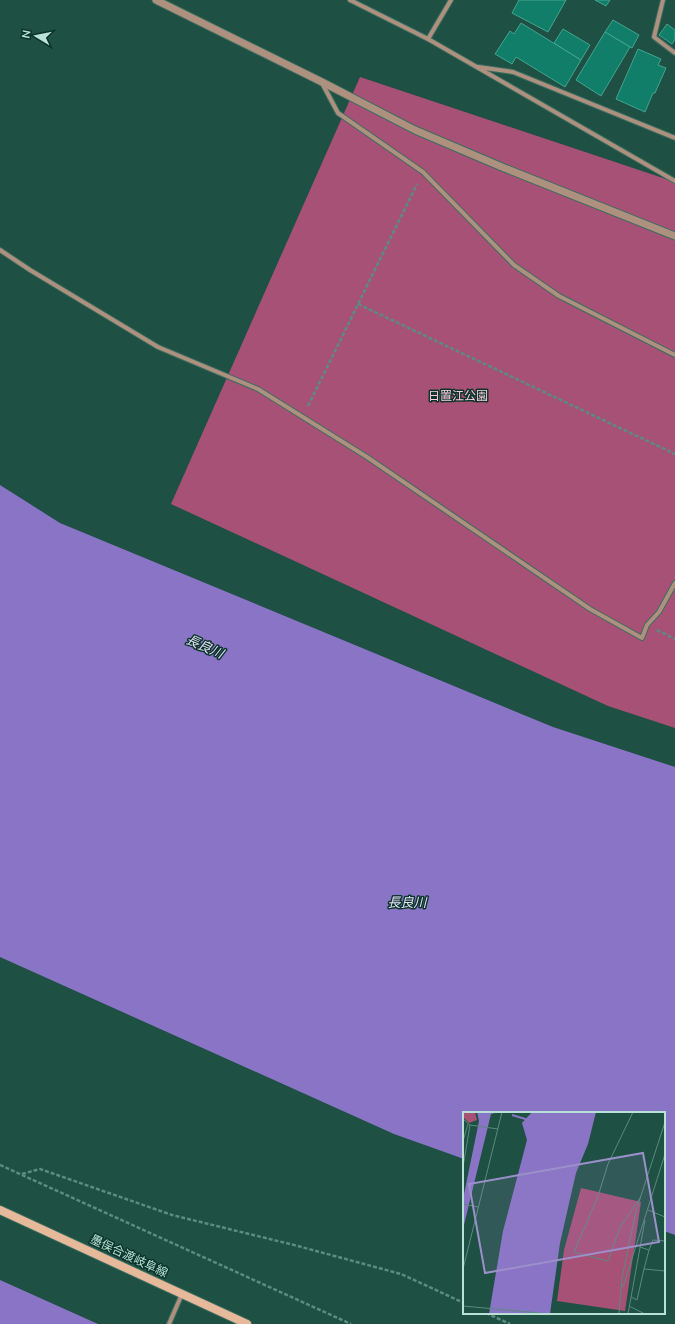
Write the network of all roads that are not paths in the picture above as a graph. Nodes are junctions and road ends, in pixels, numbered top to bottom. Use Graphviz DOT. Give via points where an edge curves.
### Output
graph roads {
  1 [pos="156,0"];
  2 [pos="350,0"];
  3 [pos="450,0"];
  4 [pos="664,0"];
  5 [pos="428,39"];
  6 [pos="675,53"];
  7 [pos="476,67"];
  8 [pos="322,82"];
  9 [pos="675,138"];
  10 [pos="675,181"];
  11 [pos="675,236"];
  12 [pos="0,250"];
  13 [pos="675,355"];
  14 [pos="675,583"];
  15 [pos="0,1210"];
  16 [pos="182,1294"];
  17 [pos="169,1324"];
  18 [pos="247,1324"];
  1 -- 8 [label="street"];
  2 -- 5 [label="street"];
  3 -- 5 [label="street"];
  4 -- 6 [label="street" via="654,37"];
  5 -- 7 [label="street"];
  7 -- 9 [label="street" via="513,72"];
  7 -- 10 [label="street"];
  8 -- 11 [label="street" via="415,130"];
  8 -- 13 [label="street" via="338,114 423,172 514,265 559,296"];
  12 -- 14 [label="street" via="158,347 258,389 367,457 590,609 642,638 647,625 659,612"];
  15 -- 16 [label="main road, 墨俣合渡岐阜線"];
  16 -- 17 [label="street"];
  16 -- 18 [label="main road, 墨俣合渡岐阜線"];
}
